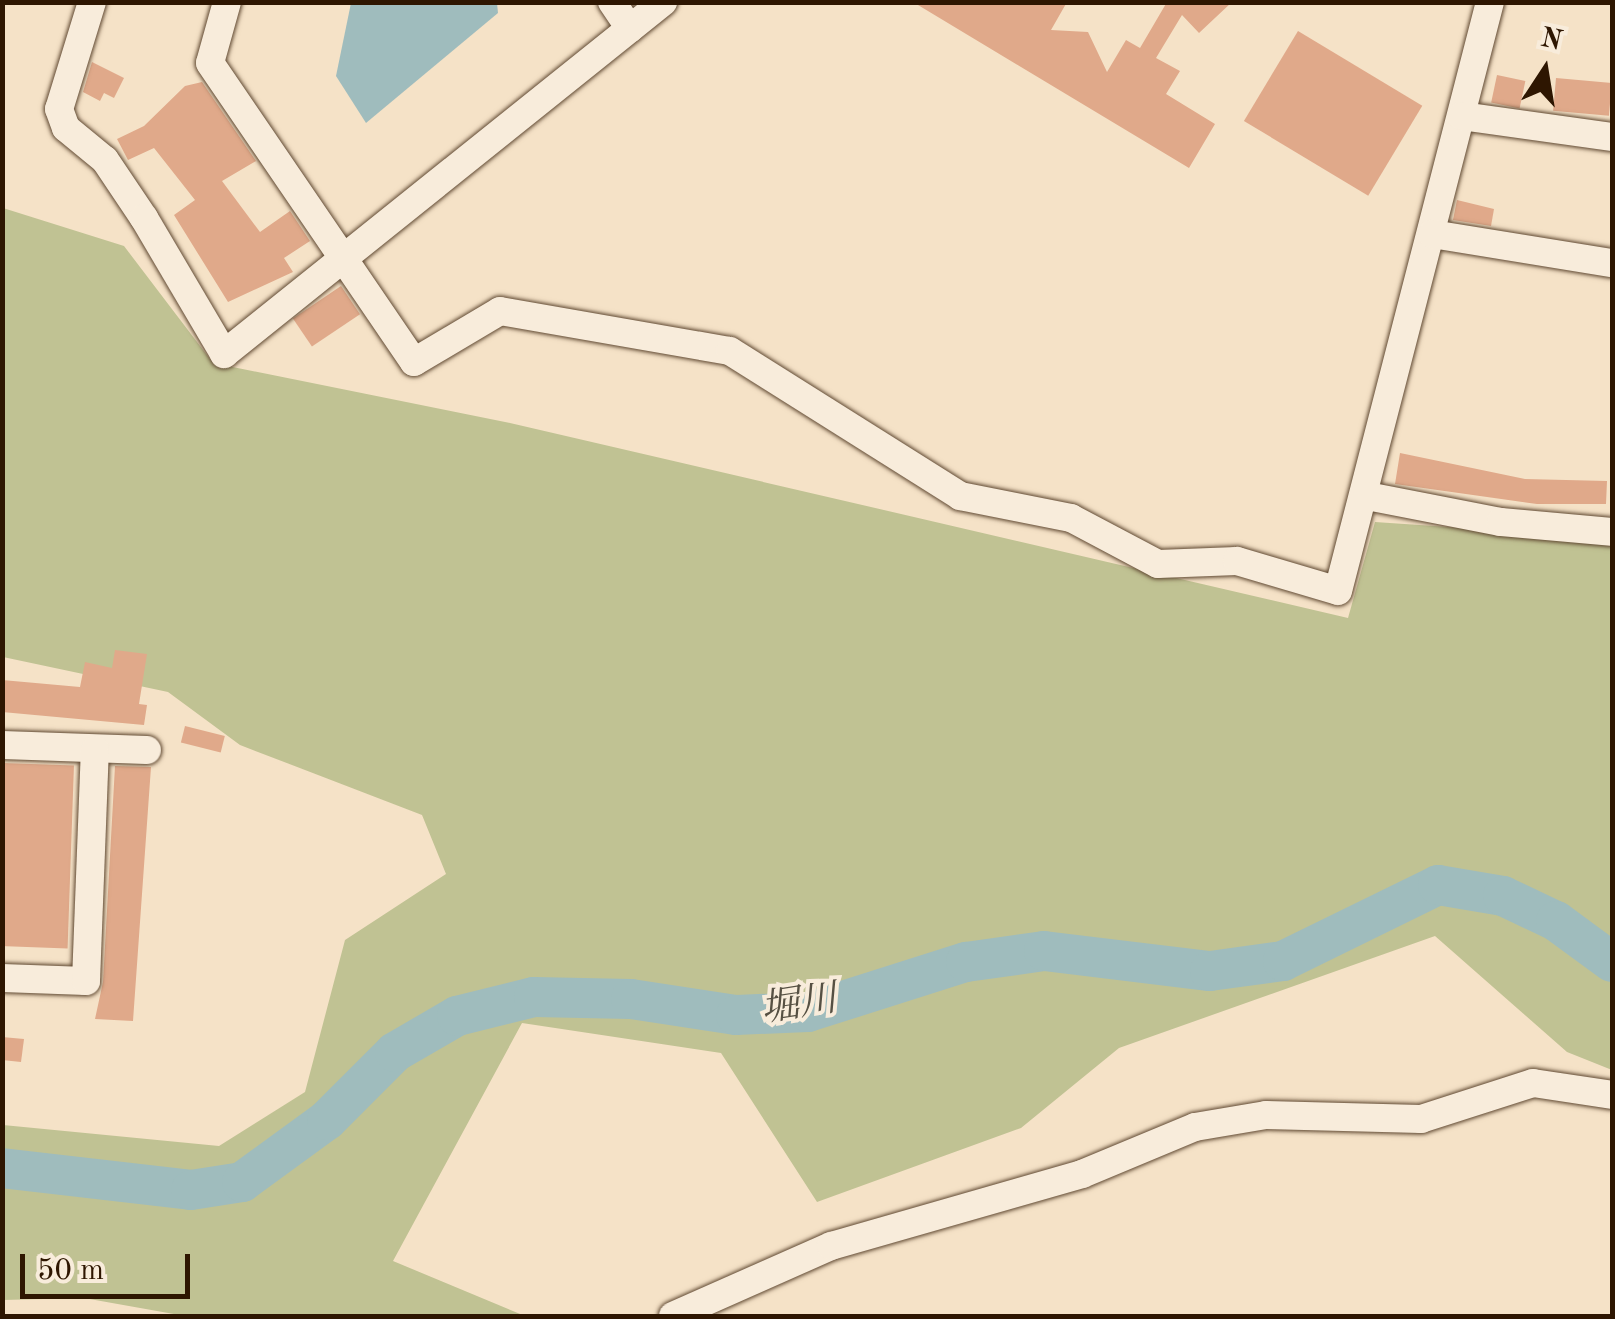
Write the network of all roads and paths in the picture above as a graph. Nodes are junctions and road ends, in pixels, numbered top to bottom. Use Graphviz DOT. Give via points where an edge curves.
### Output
graph roads {
  1 [pos="92,2"];
  2 [pos="227,2"];
  3 [pos="612,2"];
  4 [pos="662,2"];
  5 [pos="1490,2"];
  6 [pos="630,29"];
  7 [pos="1462,116"];
  8 [pos="1612,138"];
  9 [pos="1432,234"];
  10 [pos="346,259"];
  11 [pos="1612,264"];
  12 [pos="1368,496"];
  13 [pos="1612,532"];
  14 [pos="2,745"];
  15 [pos="95,750"];
  16 [pos="147,750"];
  17 [pos="2,978"];
  18 [pos="1612,1095"];
  19 [pos="673,1316"];
  1 -- 10 [label="street" via="59,109 66,128 105,160 224,354"];
  2 -- 10 [label="street" via="210,63"];
  3 -- 6 [label="street"];
  4 -- 6 [label="street"];
  5 -- 7 [label="street"];
  6 -- 10 [label="street"];
  7 -- 8 [label="street"];
  7 -- 9 [label="street"];
  9 -- 11 [label="street"];
  9 -- 12 [label="street"];
  10 -- 12 [label="street" via="414,362 500,311 730,351 960,496 1071,518 1158,564 1237,561 1338,591"];
  12 -- 13 [label="street" via="1500,522"];
  14 -- 15 [label="street"];
  15 -- 16 [label="street"];
  15 -- 17 [label="street" via="86,981"];
  18 -- 19 [label="street" via="1533,1083 1422,1119 1266,1115 1195,1127 1082,1174 832,1246"];
}
